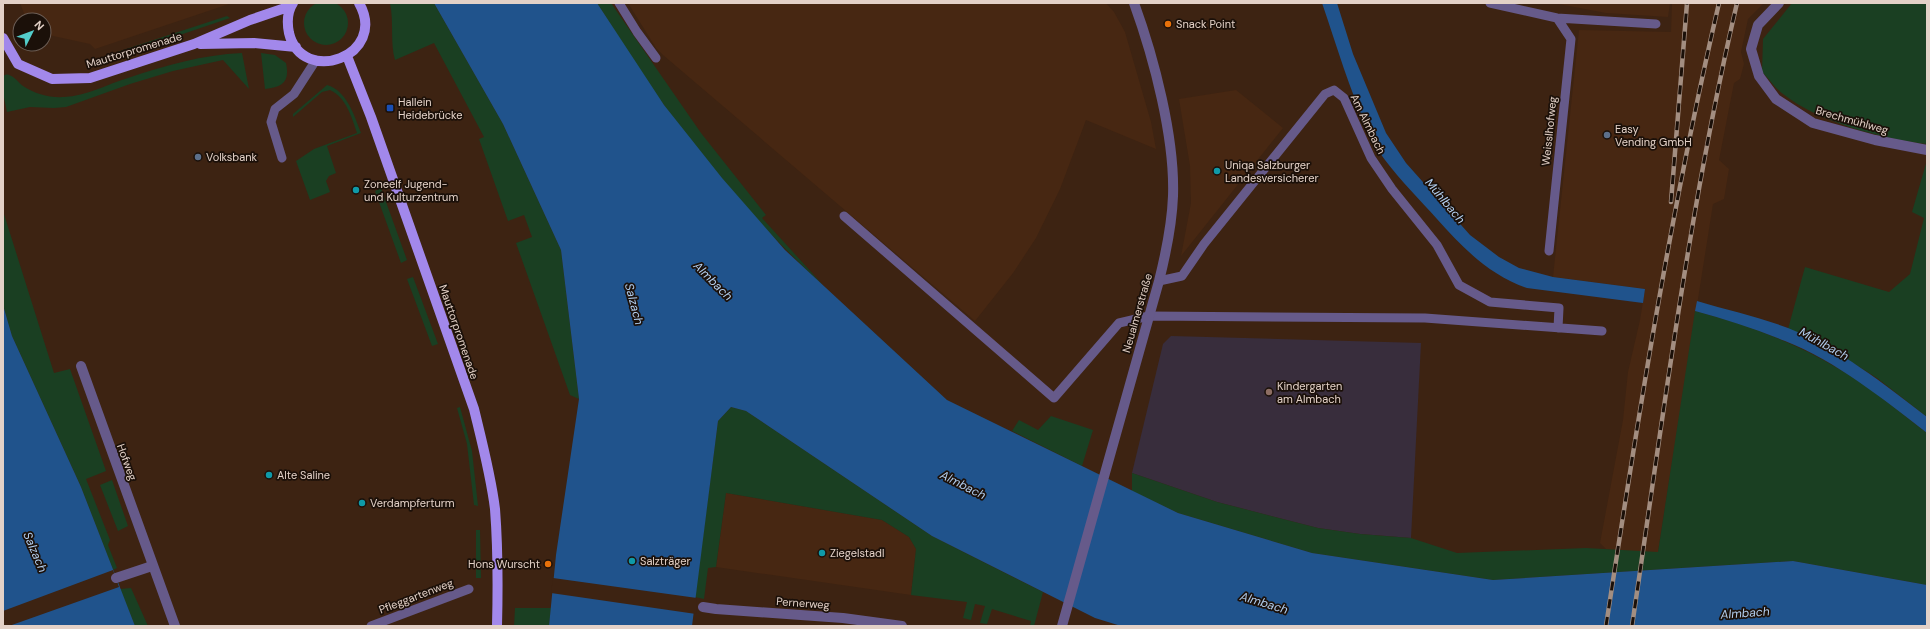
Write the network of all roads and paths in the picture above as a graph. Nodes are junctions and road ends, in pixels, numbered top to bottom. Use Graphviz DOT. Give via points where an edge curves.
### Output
graph roads {
  1 [pos="359,3"];
  2 [pos="619,3"];
  3 [pos="1134,3"];
  4 [pos="1490,3"];
  5 [pos="1779,3"];
  6 [pos="292,4"];
  7 [pos="1557,18"];
  8 [pos="1656,24"];
  9 [pos="3,38"];
  10 [pos="194,44"];
  11 [pos="296,47"];
  12 [pos="347,56"];
  13 [pos="656,58"];
  14 [pos="316,60"];
  15 [pos="1927,150"];
  16 [pos="282,158"];
  17 [pos="844,216"];
  18 [pos="1549,251"];
  19 [pos="1159,280"];
  20 [pos="1149,316"];
  21 [pos="1558,328"];
  22 [pos="1602,331"];
  23 [pos="81,366"];
  24 [pos="152,566"];
  25 [pos="116,578"];
  26 [pos="469,589"];
  27 [pos="703,606"];
  28 [pos="1062,624"];
  29 [pos="175,626"];
  30 [pos="371,626"];
  31 [pos="498,626"];
  32 [pos="902,626"];
  1 -- 12 [label="main road" via="366,22 363,36 357,47"];
  2 -- 13 [label="lane"];
  3 -- 19 [label="street, Neualmerstraße" via="1147,39 1171,155 1171,222"];
  4 -- 7 [label="lane"];
  5 -- 15 [label="street, Brechmühlweg" via="1758,25 1751,49 1759,76 1776,99 1813,123 1875,140"];
  6 -- 10 [label="main road, Mauttorpromenade"];
  6 -- 11 [label="main road, Mauttorpromenade" via="288,27"];
  7 -- 8 [label="lane"];
  7 -- 18 [label="lane, Weisslhofweg" via="1571,39"];
  9 -- 10 [label="main road, Mauttorpromenade" via="18,64 52,79 90,78"];
  10 -- 11 [label="main road, Mauttorpromenade" via="254,43"];
  11 -- 14 [label="main road, Mauttorpromenade"];
  12 -- 14 [label="main road" via="326,62"];
  12 -- 31 [label="main road, Mauttorpromenade" via="474,410 495,508"];
  14 -- 16 [label="lane" via="294,94 275,109 271,122"];
  17 -- 20 [label="lane" via="1054,398 1119,323"];
  19 -- 20 [label="street, Neualmerstraße"];
  19 -- 21 [label="lane, Am Almbach" via="1182,276 1204,244 1325,94 1334,90 1344,98 1371,158 1392,189 1437,245 1459,285 1490,302 1559,308"];
  20 -- 21 [label="lane" via="1425,318"];
  20 -- 28 [label="street, Neualmerstraße"];
  21 -- 22 [label="lane"];
  23 -- 24 [label="street, Hofweg"];
  24 -- 25 [label="street"];
  24 -- 29 [label="street"];
  26 -- 30 [label="lane, Pfleggartenweg"];
  27 -- 32 [label="street, Pernerweg" via="844,618"];
}
